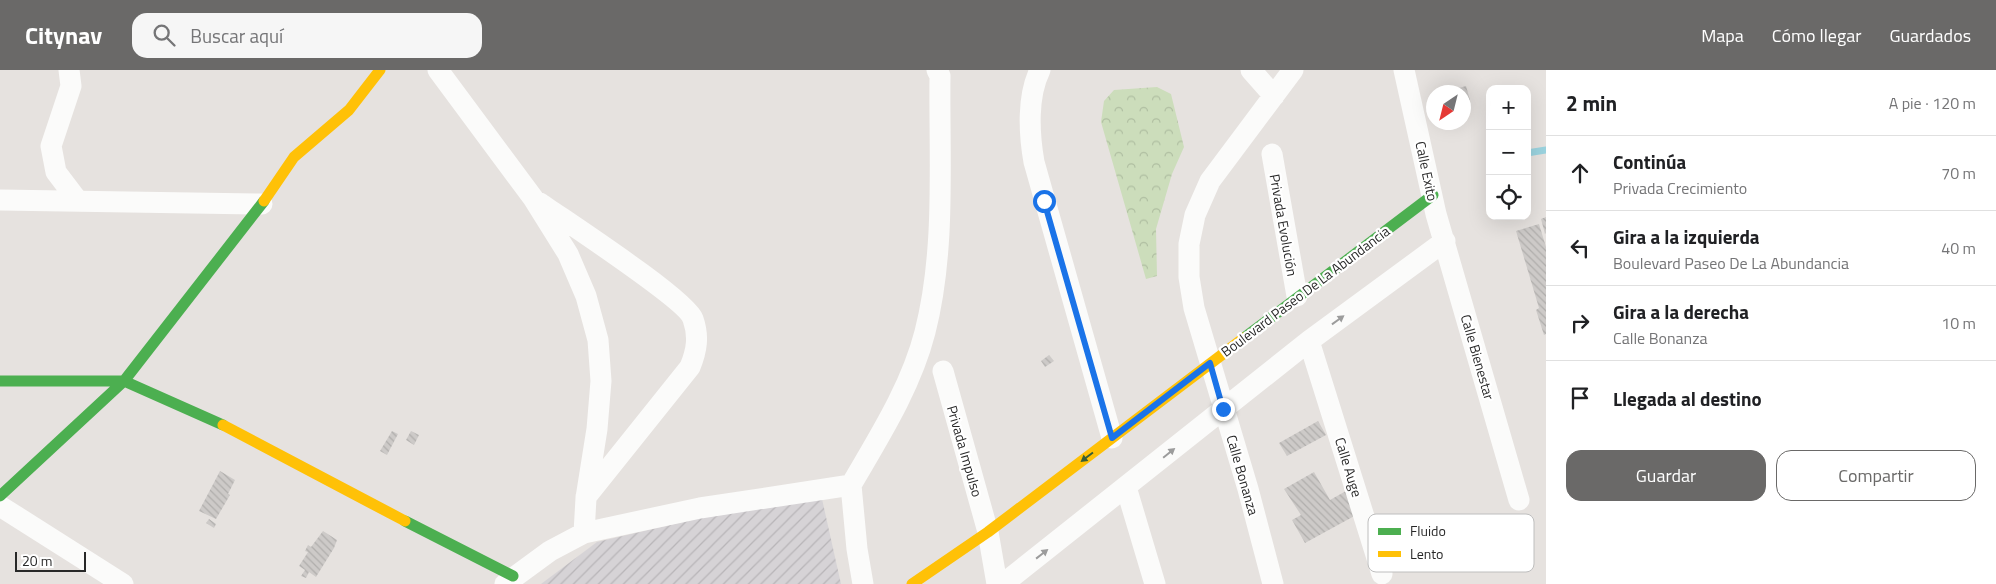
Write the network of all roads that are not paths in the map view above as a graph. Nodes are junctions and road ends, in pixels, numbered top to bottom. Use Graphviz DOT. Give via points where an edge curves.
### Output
graph roads {
  1 [pos="69,70"];
  2 [pos="380,70"];
  3 [pos="438,70"];
  4 [pos="937,70"];
  5 [pos="1040,70"];
  6 [pos="1251,70"];
  7 [pos="1293,70"];
  8 [pos="1404,70"];
  9 [pos="1274,96"];
  10 [pos="1272,154"];
  11 [pos="533,198"];
  12 [pos="0,200"];
  13 [pos="78,201"];
  14 [pos="262,204"];
  15 [pos="1434,204"];
  16 [pos="1445,241"];
  17 [pos="1296,296"];
  18 [pos="1313,350"];
  19 [pos="1210,363"];
  20 [pos="942,371"];
  21 [pos="0,381"];
  22 [pos="124,381"];
  23 [pos="1223,409"];
  24 [pos="1112,438"];
  25 [pos="851,485"];
  26 [pos="1126,486"];
  27 [pos="0,496"];
  28 [pos="586,498"];
  29 [pos="1518,500"];
  30 [pos="0,506"];
  31 [pos="1368,529"];
  32 [pos="988,532"];
  33 [pos="584,533"];
  34 [pos="509,580"];
  35 [pos="123,584"];
  36 [pos="863,584"];
  37 [pos="912,584"];
  38 [pos="997,584"];
  39 [pos="1003,584"];
  40 [pos="1155,584"];
  41 [pos="1273,584"];
  1 -- 13 [label="street" via="71,86 51,146 56,172"];
  2 -- 14 [label="street" via="349,110 294,157"];
  3 -- 11 [label="street"];
  4 -- 25 [label="street" via="940,76 939,212 935,278 925,333 903,390"];
  5 -- 24 [label="street" via="1035,80 1031,122 1034,162"];
  6 -- 9 [label="street"];
  7 -- 9 [label="street, Calle Bonanza"];
  8 -- 15 [label="street, Calle Exito"];
  9 -- 19 [label="street, Calle Bonanza" via="1210,181 1195,215 1189,244 1189,277"];
  10 -- 17 [label="street, Privada Evolución"];
  11 -- 28 [label="street" via="568,254 586,296 598,340 601,381"];
  11 -- 28 [label="street" via="669,294 693,317 698,346 690,367"];
  12 -- 13 [label="street"];
  13 -- 14 [label="street"];
  14 -- 22 [label="street"];
  15 -- 16 [label="street, Calle Bienestar"];
  15 -- 17 [label="street, Boulevard Paseo De La Abundancia"];
  18 -- 16 [label="street, one-way"];
  16 -- 29 [label="street, Calle Bienestar"];
  17 -- 19 [label="street, Boulevard Paseo De La Abundancia"];
  18 -- 23 [label="street"];
  18 -- 31 [label="street, Calle Auge"];
  19 -- 23 [label="street, Calle Bonanza"];
  19 -- 24 [label="street, Boulevard Paseo De La Abundancia"];
  20 -- 32 [label="street, Privada Impulso"];
  21 -- 22 [label="street"];
  22 -- 27 [label="street"];
  22 -- 34 [label="street" via="232,428"];
  26 -- 23 [label="street, one-way"];
  23 -- 41 [label="street, Calle Bonanza"];
  24 -- 32 [label="street, Boulevard Paseo De La Abundancia, one-way"];
  25 -- 33 [label="street" via="700,508"];
  25 -- 36 [label="street" via="856,549"];
  39 -- 26 [label="street, one-way"];
  26 -- 40 [label="street"];
  28 -- 33 [label="street"];
  30 -- 35 [label="street"];
  32 -- 37 [label="street, Boulevard Paseo De La Abundancia"];
  32 -- 38 [label="street, Privada Impulso"];
  33 -- 34 [label="street" via="550,551"];
}
